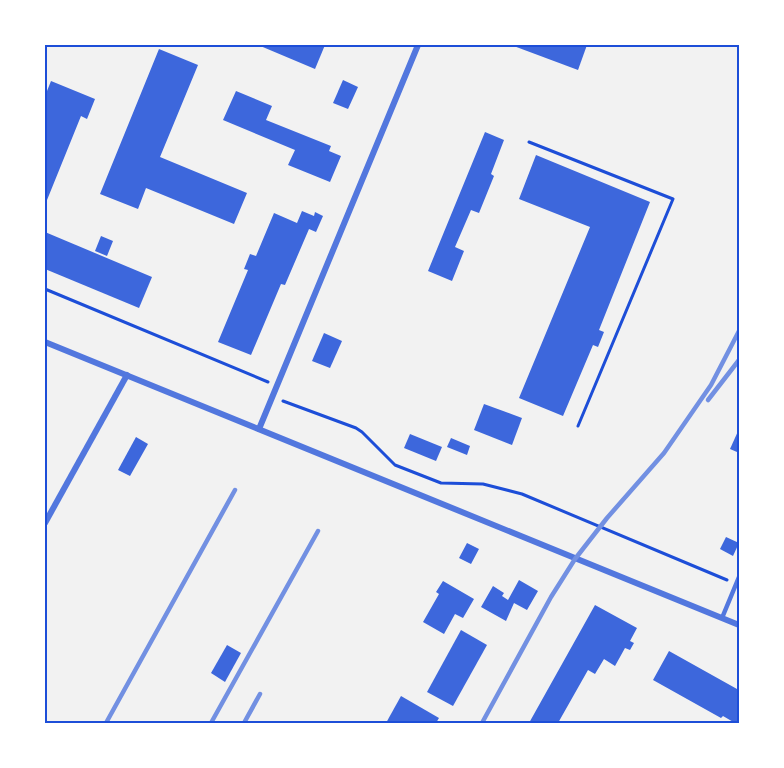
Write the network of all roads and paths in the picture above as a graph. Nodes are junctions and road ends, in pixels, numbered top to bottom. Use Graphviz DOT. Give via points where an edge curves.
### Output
graph roads {
  1 [pos="418,45"];
  2 [pos="529,142"];
  3 [pos="45,289"];
  4 [pos="45,342"];
  5 [pos="127,375"];
  6 [pos="277,386"];
  7 [pos="273,398"];
  8 [pos="578,426"];
  9 [pos="259,429"];
  10 [pos="45,523"];
  11 [pos="739,578"];
  12 [pos="736,584"];
  13 [pos="722,618"];
  14 [pos="739,626"];
  1 -- 6 [label="street"];
  2 -- 8 [label="path" via="674,199"];
  3 -- 6 [label="path"];
  4 -- 5 [label="street"];
  5 -- 9 [label="street"];
  5 -- 10 [label="street"];
  6 -- 7 [label="street"];
  7 -- 9 [label="street"];
  7 -- 12 [label="path" via="356,428 404,469 441,483 483,484 522,494"];
  9 -- 13 [label="street"];
  11 -- 12 [label="lane"];
  12 -- 13 [label="lane"];
  13 -- 14 [label="street"];
}
